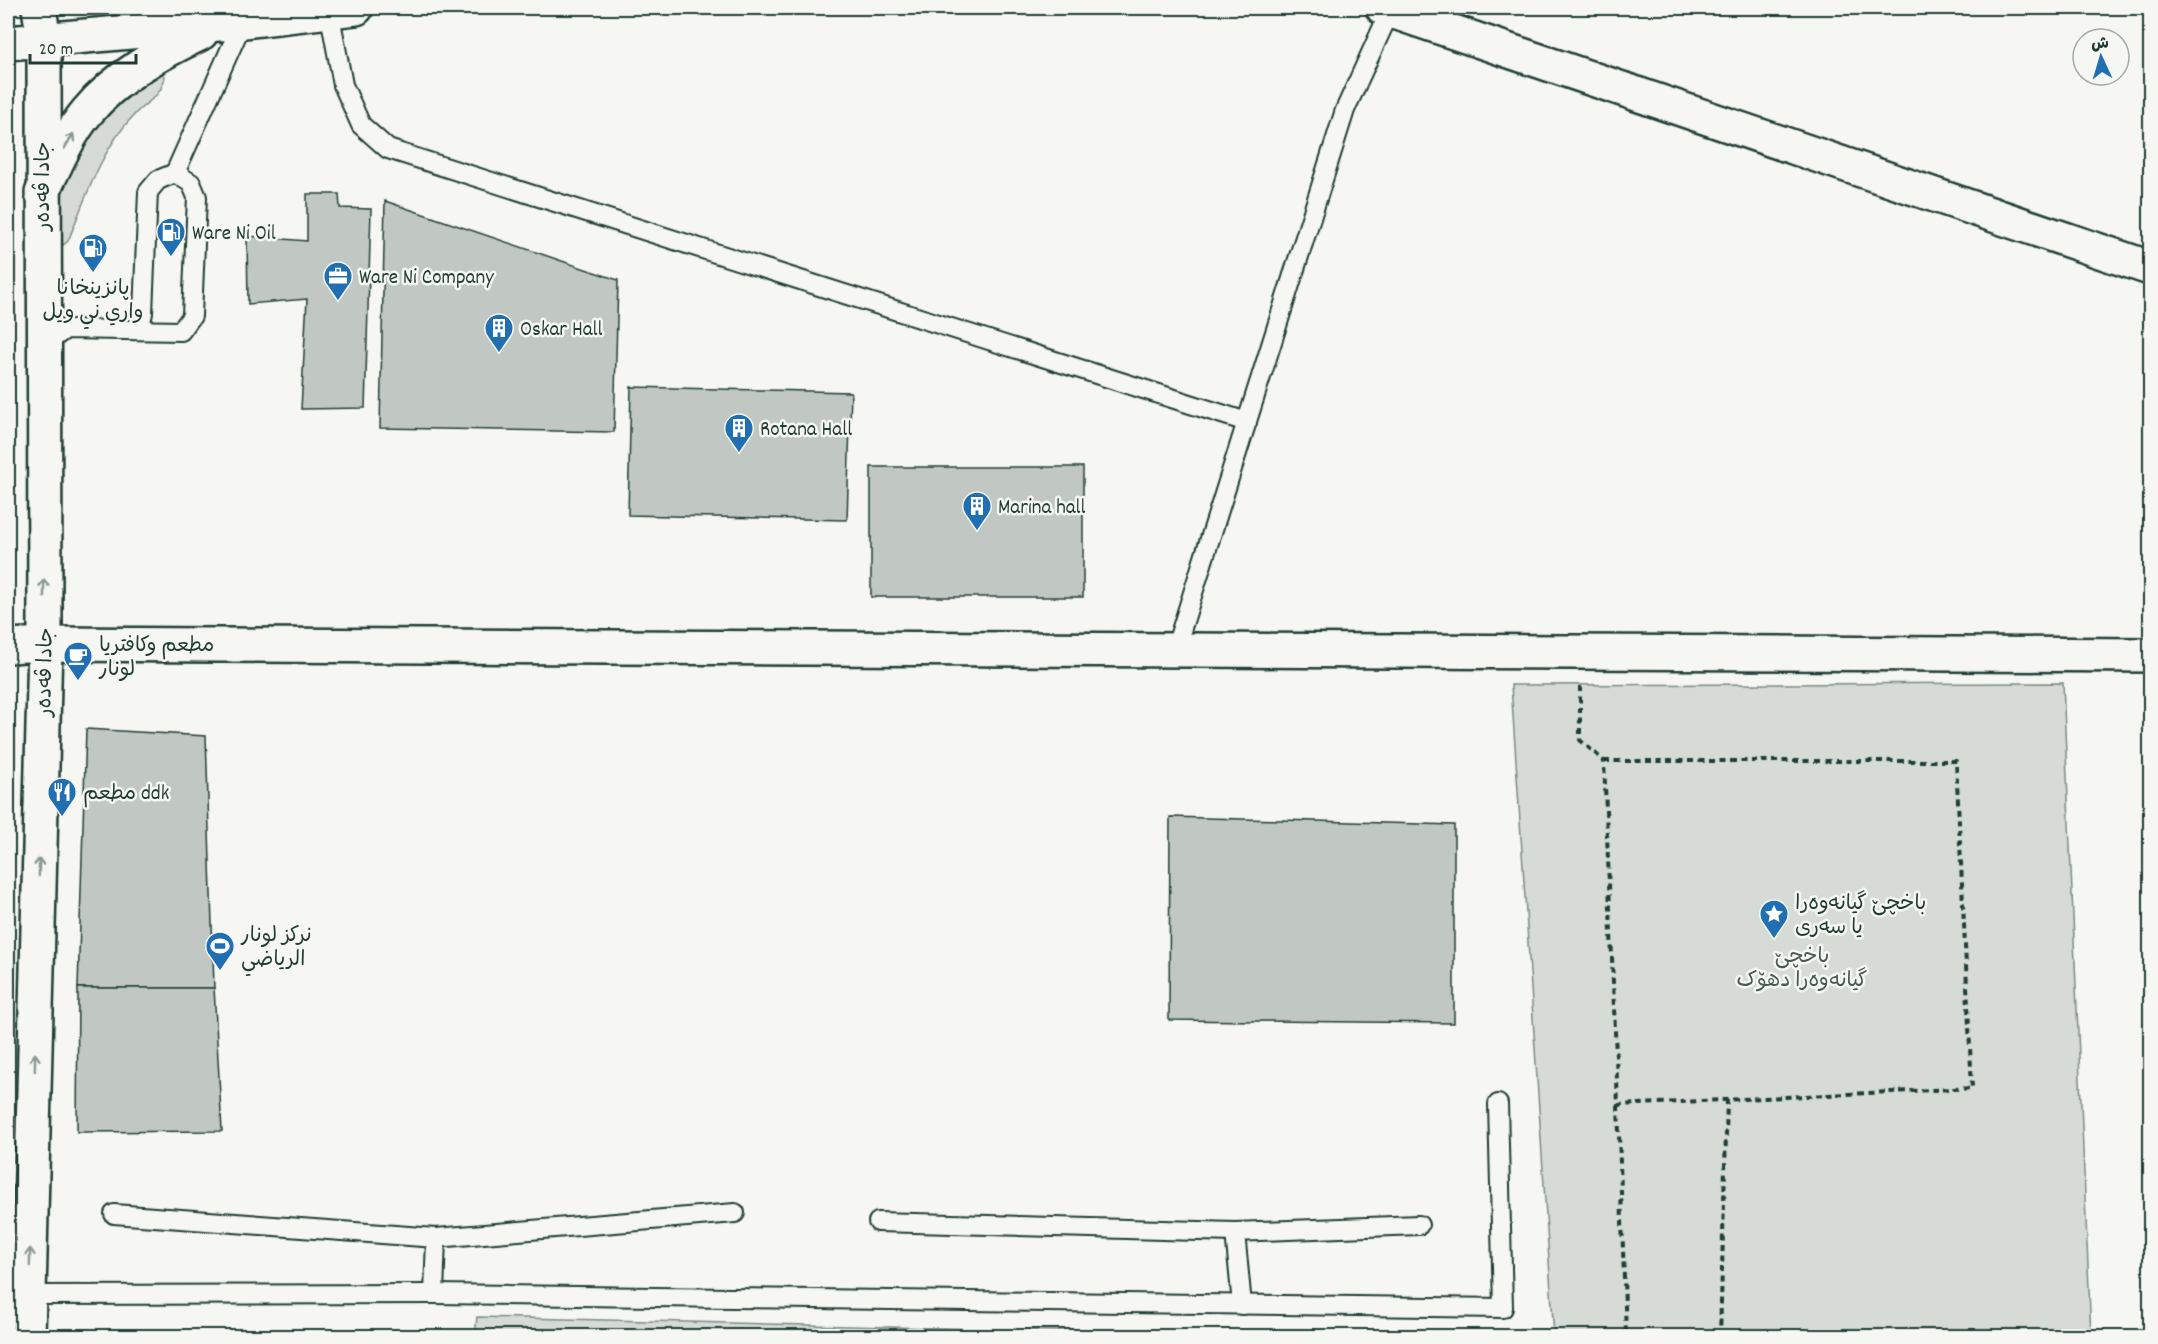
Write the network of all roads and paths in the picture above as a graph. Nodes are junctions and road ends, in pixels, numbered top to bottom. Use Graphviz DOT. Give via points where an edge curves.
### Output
graph roads {
  1 [pos="39,8"];
  2 [pos="1388,8"];
  3 [pos="342,9"];
  4 [pos="231,23"];
  5 [pos="44,40"];
  6 [pos="8,43"];
  7 [pos="175,173"];
  8 [pos="42,193"];
  9 [pos="2151,268"];
  10 [pos="133,330"];
  11 [pos="43,351"];
  12 [pos="1247,422"];
  13 [pos="45,644"];
  14 [pos="8,646"];
  15 [pos="1175,650"];
  16 [pos="1580,652"];
  17 [pos="2151,655"];
  18 [pos="1604,761"];
  19 [pos="1727,1100"];
  20 [pos="1498,1104"];
  21 [pos="1618,1105"];
  22 [pos="735,1213"];
  23 [pos="114,1214"];
  24 [pos="878,1222"];
  25 [pos="1419,1225"];
  26 [pos="1235,1232"];
  27 [pos="436,1238"];
  28 [pos="434,1294"];
  29 [pos="29,1295"];
  30 [pos="1242,1305"];
  31 [pos="28,1336"];
  32 [pos="553,1336"];
  33 [pos="595,1336"];
  34 [pos="1626,1336"];
  35 [pos="1720,1336"];
  1 -- 5 [label="street, جادا ڤەدەر"];
  2 -- 9 [label="street"];
  2 -- 12 [label="lane" via="1345,110"];
  3 -- 4 [label="street"];
  3 -- 12 [label="lane" via="343,85 361,125 388,149"];
  4 -- 5 [label="street"];
  4 -- 7 [label="lane"];
  8 -- 4 [label="street, one-way" via="87,112 123,77 164,51"];
  5 -- 6 [label="street"];
  5 -- 8 [label="street, جادا ڤەدەر"];
  7 -- 10 [label="lane" via="158,180 148,192 142,313 141,322"];
  7 -- 10 [label="lane" via="191,183 197,196 192,316 181,331"];
  8 -- 11 [label="street, جادا ڤەدەر"];
  10 -- 11 [label="lane" via="66,329 49,341"];
  13 -- 11 [label="street, جادا ڤەدەر, one-way"];
  12 -- 15 [label="lane"];
  13 -- 14 [label="street"];
  13 -- 15 [label="street"];
  29 -- 13 [label="street, جادا ڤەدەر, one-way"];
  15 -- 16 [label="street"];
  16 -- 17 [label="street"];
  16 -- 18 [label="path" via="1580,740"];
  18 -- 19 [label="path" via="1956,760 1972,1088"];
  18 -- 21 [label="path"];
  19 -- 21 [label="path"];
  19 -- 35 [label="path"];
  20 -- 30 [label="lane" via="1503,1308"];
  21 -- 34 [label="path"];
  22 -- 27 [label="lane"];
  23 -- 27 [label="lane"];
  24 -- 26 [label="lane"];
  25 -- 26 [label="lane"];
  26 -- 30 [label="lane"];
  27 -- 28 [label="lane"];
  28 -- 29 [label="lane"];
  28 -- 30 [label="lane"];
  29 -- 31 [label="street, جادا ڤەدەر"];
  32 -- 33 [label="path"];
}
